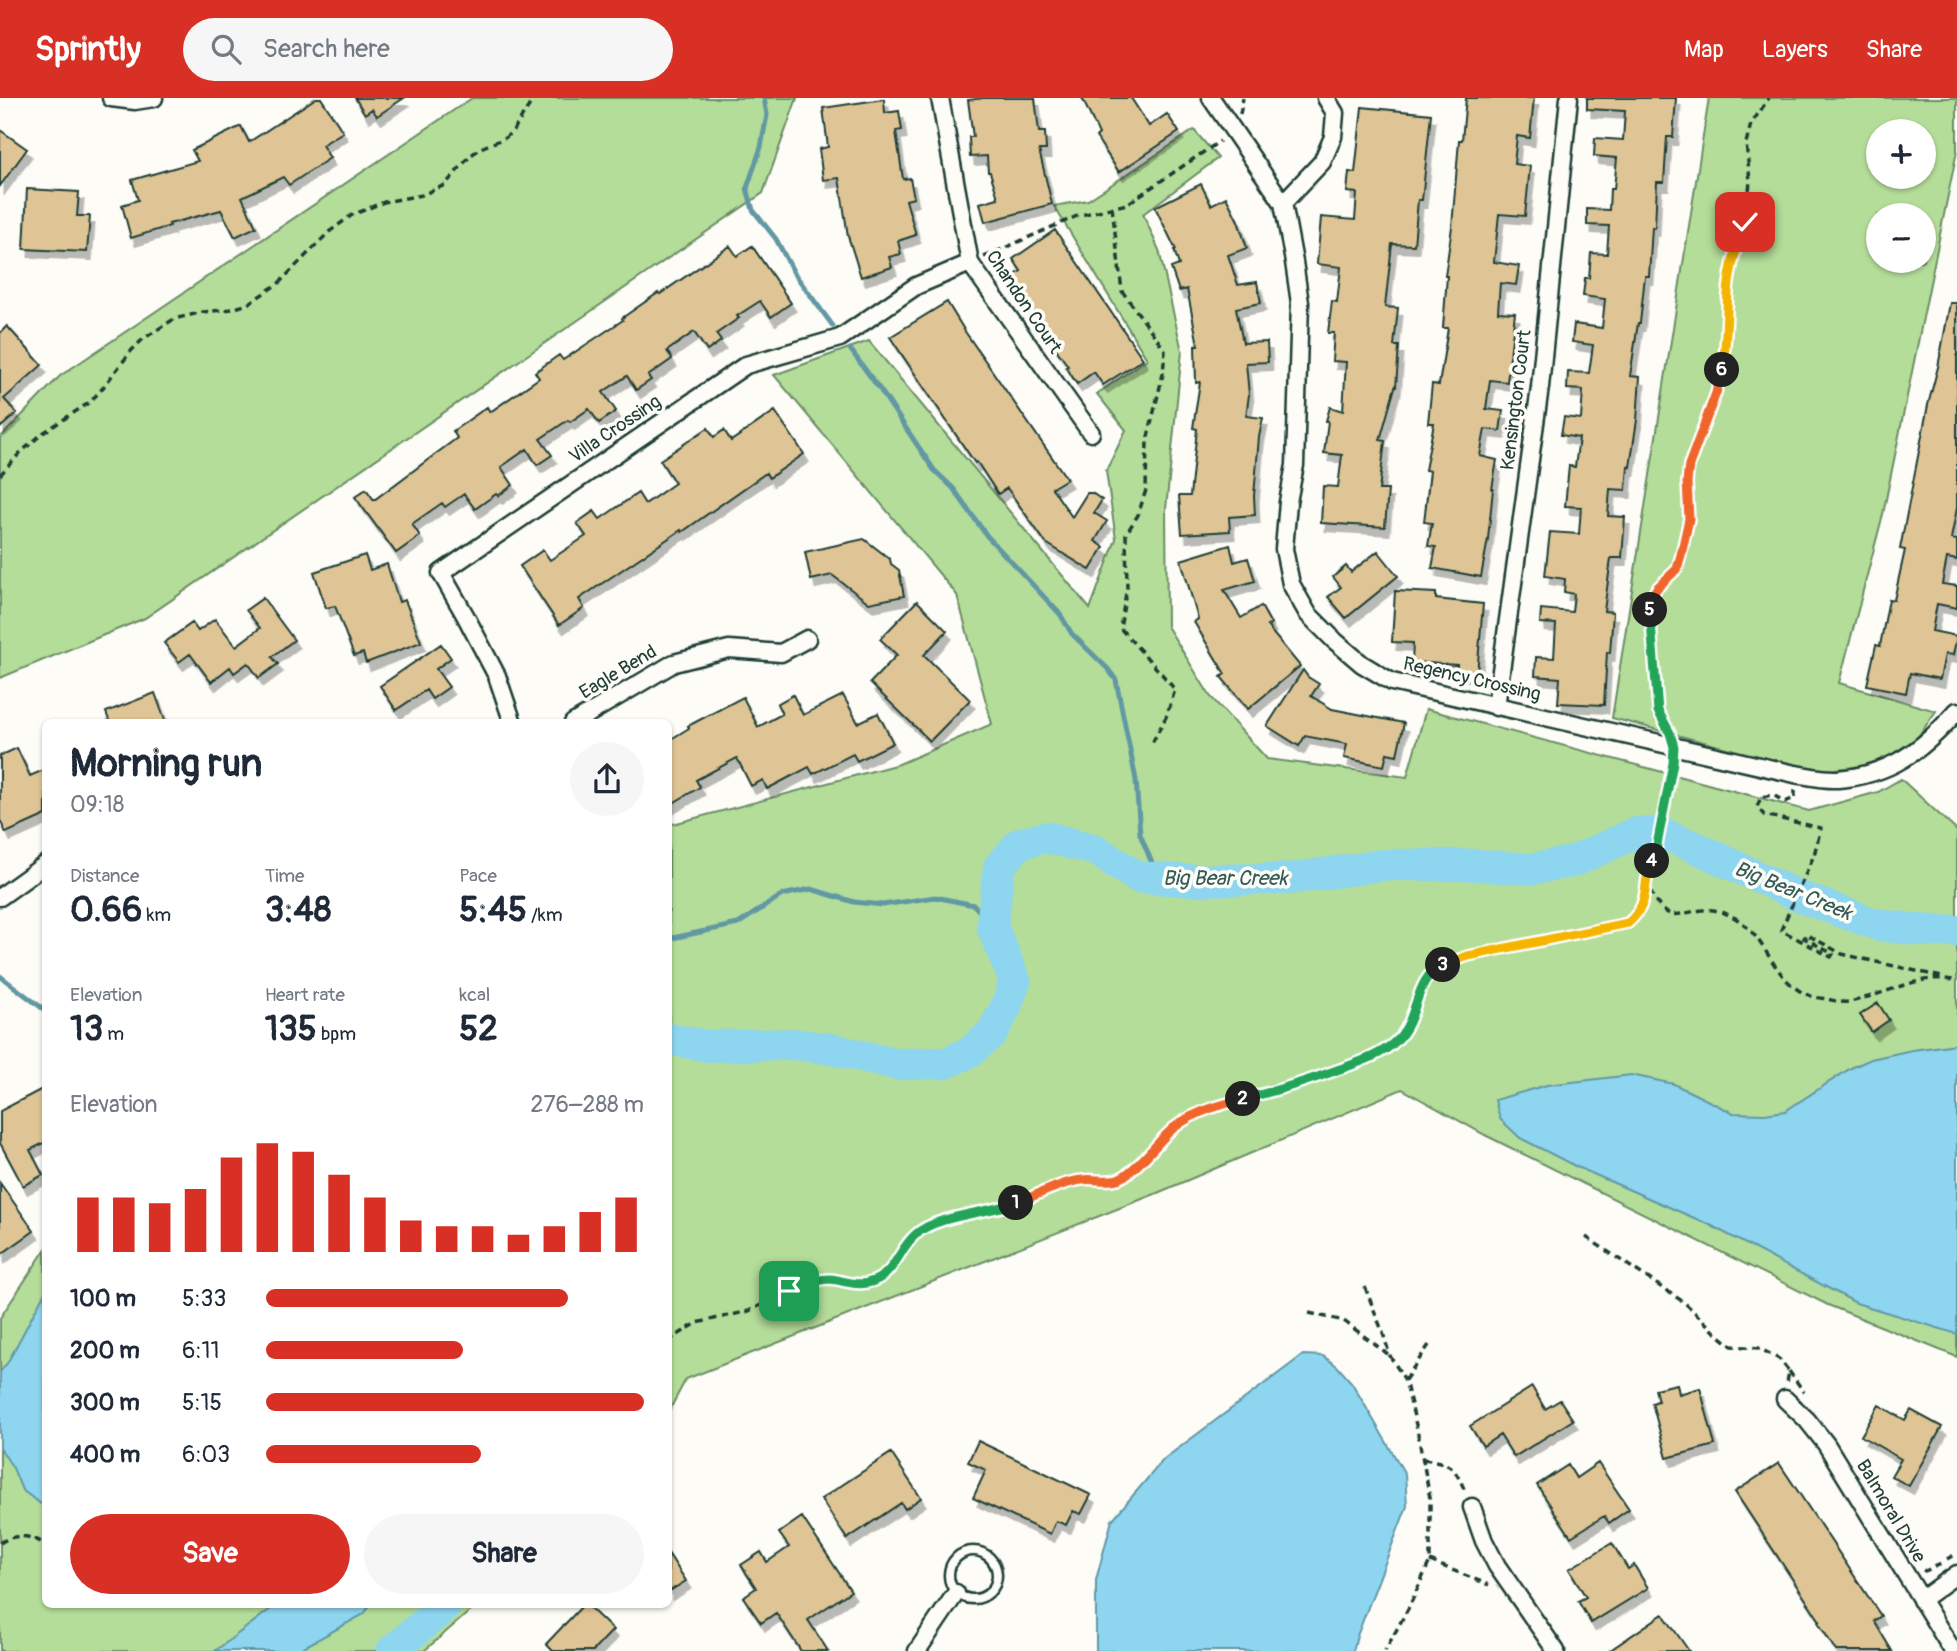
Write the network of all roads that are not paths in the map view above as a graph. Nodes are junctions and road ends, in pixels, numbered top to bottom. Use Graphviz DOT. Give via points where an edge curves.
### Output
graph roads {
  1 [pos="111,98"];
  2 [pos="154,98"];
  3 [pos="940,98"];
  4 [pos="1211,98"];
  5 [pos="1326,98"];
  6 [pos="1569,98"];
  7 [pos="1283,203"];
  8 [pos="970,264"];
  9 [pos="1090,433"];
  10 [pos="807,639"];
  11 [pos="1496,707"];
  12 [pos="1957,711"];
  13 [pos="512,719"];
  14 [pos="580,719"];
  15 [pos="42,867"];
  16 [pos="0,897"];
  17 [pos="1785,1399"];
  18 [pos="1472,1507"];
  19 [pos="1957,1574"];
  20 [pos="956,1593"];
  21 [pos="1921,1600"];
  22 [pos="917,1651"];
  23 [pos="1556,1651"];
  24 [pos="1953,1651"];
  1 -- 2 [label="street"];
  3 -- 8 [label="street, Chandon Court"];
  4 -- 7 [label="street, Regency Crossing"];
  5 -- 7 [label="street" via="1335,113 1333,137 1322,162"];
  6 -- 11 [label="street, Kensington Court" via="1540,387"];
  7 -- 11 [label="street, Regency Crossing" via="1300,303 1295,464 1284,549 1291,584 1308,614 1362,664 1392,682"];
  8 -- 9 [label="street, Chandon Court"];
  8 -- 13 [label="street, Villa Crossing" via="916,286 840,338 746,365 440,573 497,676"];
  10 -- 14 [label="street, Eagle Bend" via="781,653 729,649 674,663"];
  11 -- 12 [label="street, Regency Crossing" via="1835,779 1871,775 1909,756"];
  15 -- 16 [label="street"];
  17 -- 21 [label="street, Balmoral Drive" via="1826,1444"];
  18 -- 23 [label="street" via="1497,1566"];
  19 -- 21 [label="street"];
  20 -- 20 [label="lane" via="971,1599 987,1595 996,1584 995,1567 985,1554 968,1552 957,1557 949,1572"];
  20 -- 22 [label="street"];
  21 -- 24 [label="street, Balmoral Drive"];
}
